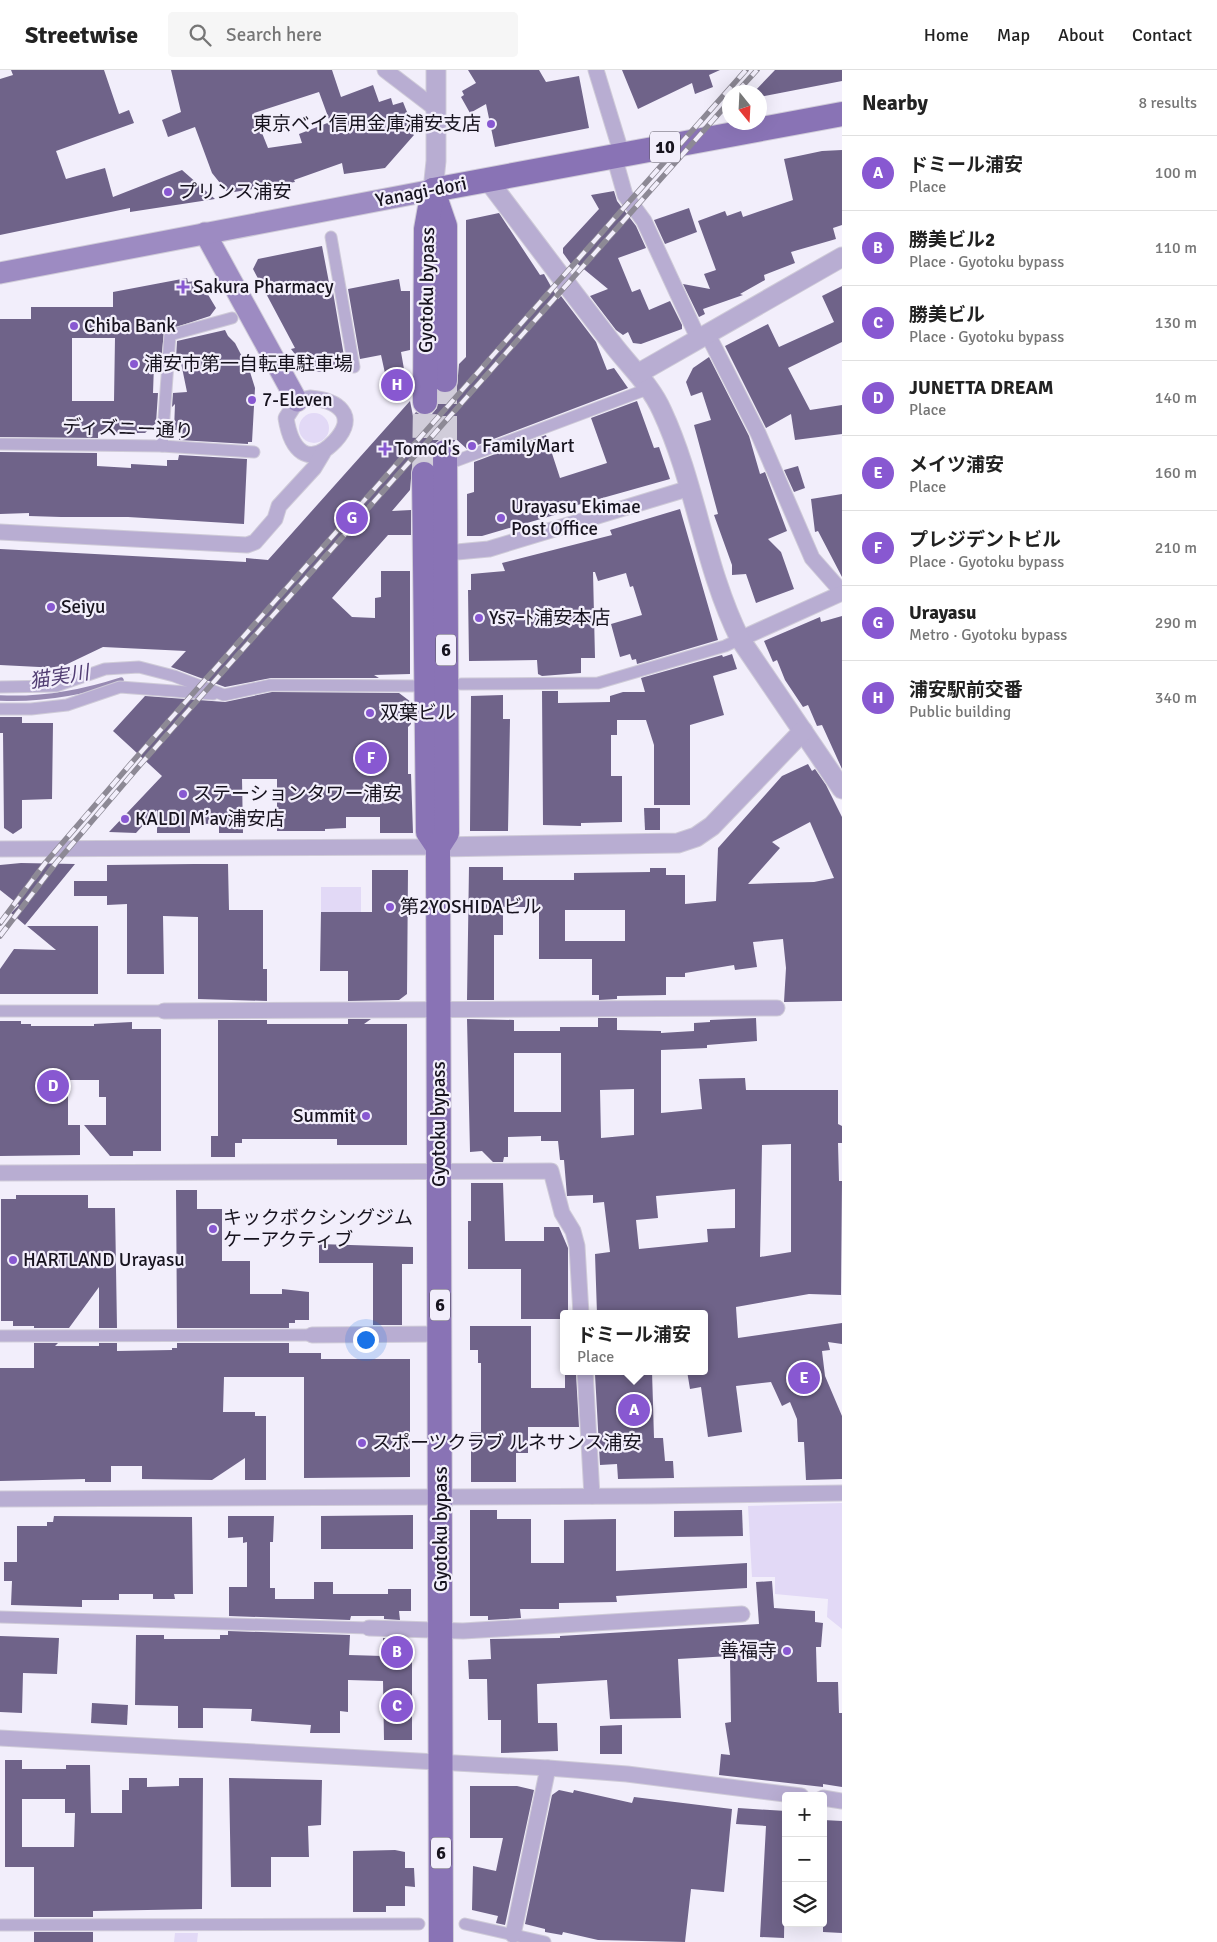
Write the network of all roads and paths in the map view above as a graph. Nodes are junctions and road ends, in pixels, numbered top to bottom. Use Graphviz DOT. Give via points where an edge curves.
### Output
graph roads {
  1 [pos="385,70"];
  2 [pos="436,70"];
  3 [pos="596,70"];
  4 [pos="436,109"];
  5 [pos="842,114"];
  6 [pos="618,155"];
  7 [pos="487,179"];
  8 [pos="433,190"];
  9 [pos="205,233"];
  10 [pos="331,237"];
  11 [pos="842,257"];
  12 [pos="0,273"];
  13 [pos="232,318"];
  14 [pos="704,338"];
  15 [pos="354,367"];
  16 [pos="639,374"];
  17 [pos="445,380"];
  18 [pos="650,388"];
  19 [pos="297,402"];
  20 [pos="425,402"];
  21 [pos="0,444"];
  22 [pos="162,446"];
  23 [pos="254,452"];
  24 [pos="323,453"];
  25 [pos="438,464"];
  26 [pos="690,488"];
  27 [pos="0,532"];
  28 [pos="446,553"];
  29 [pos="842,592"];
  30 [pos="740,640"];
  31 [pos="461,684"];
  32 [pos="416,686"];
  33 [pos="0,687"];
  34 [pos="224,695"];
  35 [pos="0,710"];
  36 [pos="803,731"];
  37 [pos="842,789"];
  38 [pos="438,846"];
  39 [pos="0,849"];
  40 [pos="777,1008"];
  41 [pos="439,1010"];
  42 [pos="0,1011"];
  43 [pos="164,1011"];
  44 [pos="0,1173"];
  45 [pos="439,1173"];
  46 [pos="581,1310"];
  47 [pos="440,1334"];
  48 [pos="312,1335"];
  49 [pos="0,1336"];
  50 [pos="584,1375"];
  51 [pos="842,1493"];
  52 [pos="592,1496"];
  53 [pos="441,1497"];
  54 [pos="0,1499"];
  55 [pos="742,1614"];
  56 [pos="0,1617"];
  57 [pos="369,1628"];
  58 [pos="441,1630"];
  59 [pos="0,1738"];
  60 [pos="441,1763"];
  61 [pos="548,1768"];
  62 [pos="782,1793"];
  63 [pos="827,1799"];
  64 [pos="842,1801"];
  65 [pos="419,1924"];
  66 [pos="465,1924"];
  67 [pos="0,1925"];
  68 [pos="512,1935"];
  69 [pos="441,1942"];
  70 [pos="545,1942"];
  1 -- 4 [label="street"];
  2 -- 4 [label="street"];
  3 -- 6 [label="street"];
  4 -- 8 [label="street"];
  5 -- 6 [label="main road, Yanagi-dori / 10"];
  6 -- 7 [label="main road, Yanagi-dori / 10"];
  6 -- 14 [label="street" via="625,195 644,221"];
  7 -- 8 [label="main road, Yanagi-dori / 10"];
  7 -- 16 [label="street" via="613,345"];
  8 -- 9 [label="main road, Yanagi-dori"];
  8 -- 17 [label="main road, Gyotoku bypass" via="445,226"];
  8 -- 20 [label="main road, Gyotoku bypass" via="426,229"];
  9 -- 12 [label="main road, Yanagi-dori"];
  9 -- 19 [label="main road"];
  10 -- 15 [label="street"];
  11 -- 14 [label="street"];
  13 -- 22 [label="street" via="170,335"];
  14 -- 16 [label="street"];
  14 -- 29 [label="street" via="758,433 812,558"];
  16 -- 18 [label="street"];
  18 -- 25 [label="street"];
  18 -- 26 [label="street" via="676,441"];
  19 -- 24 [label="street" via="286,418 292,443 300,451 314,455"];
  19 -- 24 [label="street" via="310,398 326,399 335,404 344,416 345,430"];
  21 -- 22 [label="street, ディズニー通り"];
  22 -- 23 [label="street, ディズニー通り"];
  24 -- 27 [label="street" via="280,506 275,519 255,542 247,545"];
  25 -- 28 [label="main road, Gyotoku bypass / 6"];
  25 -- 38 [label="main road, Gyotoku bypass / 6" via="428,832"];
  26 -- 28 [label="street" via="489,548"];
  26 -- 30 [label="street" via="722,599"];
  28 -- 38 [label="main road, Gyotoku bypass / 6" via="447,833"];
  29 -- 30 [label="street"];
  30 -- 31 [label="street" via="598,683"];
  30 -- 36 [label="street"];
  32 -- 34 [label="street" via="271,686"];
  33 -- 34 [label="street" via="56,686 105,669 139,667"];
  34 -- 35 [label="street" via="120,687 67,706"];
  36 -- 37 [label="street"];
  36 -- 38 [label="street" via="712,826 696,837 678,843"];
  38 -- 39 [label="street"];
  38 -- 41 [label="main road, Gyotoku bypass / 6"];
  40 -- 41 [label="street"];
  41 -- 43 [label="street"];
  41 -- 45 [label="main road, Gyotoku bypass / 6"];
  42 -- 43 [label="street"];
  44 -- 45 [label="street"];
  45 -- 46 [label="street" via="551,1171 562,1213 573,1231 577,1246"];
  45 -- 47 [label="main road, Gyotoku bypass / 6"];
  47 -- 48 [label="street"];
  47 -- 53 [label="main road, Gyotoku bypass / 6"];
  48 -- 49 [label="street"];
  50 -- 52 [label="street"];
  51 -- 52 [label="street"];
  52 -- 53 [label="street"];
  53 -- 54 [label="street"];
  53 -- 58 [label="main road, Gyotoku bypass / 6"];
  55 -- 58 [label="street"];
  56 -- 57 [label="street"];
  57 -- 58 [label="street"];
  58 -- 60 [label="main road, Gyotoku bypass / 6"];
  59 -- 60 [label="street"];
  60 -- 61 [label="street"];
  60 -- 69 [label="main road, Gyotoku bypass / 6"];
  61 -- 62 [label="street" via="627,1774"];
  61 -- 68 [label="street"];
  63 -- 64 [label="street"];
  65 -- 67 [label="street"];
  66 -- 68 [label="street"];
  68 -- 70 [label="street"];
}
